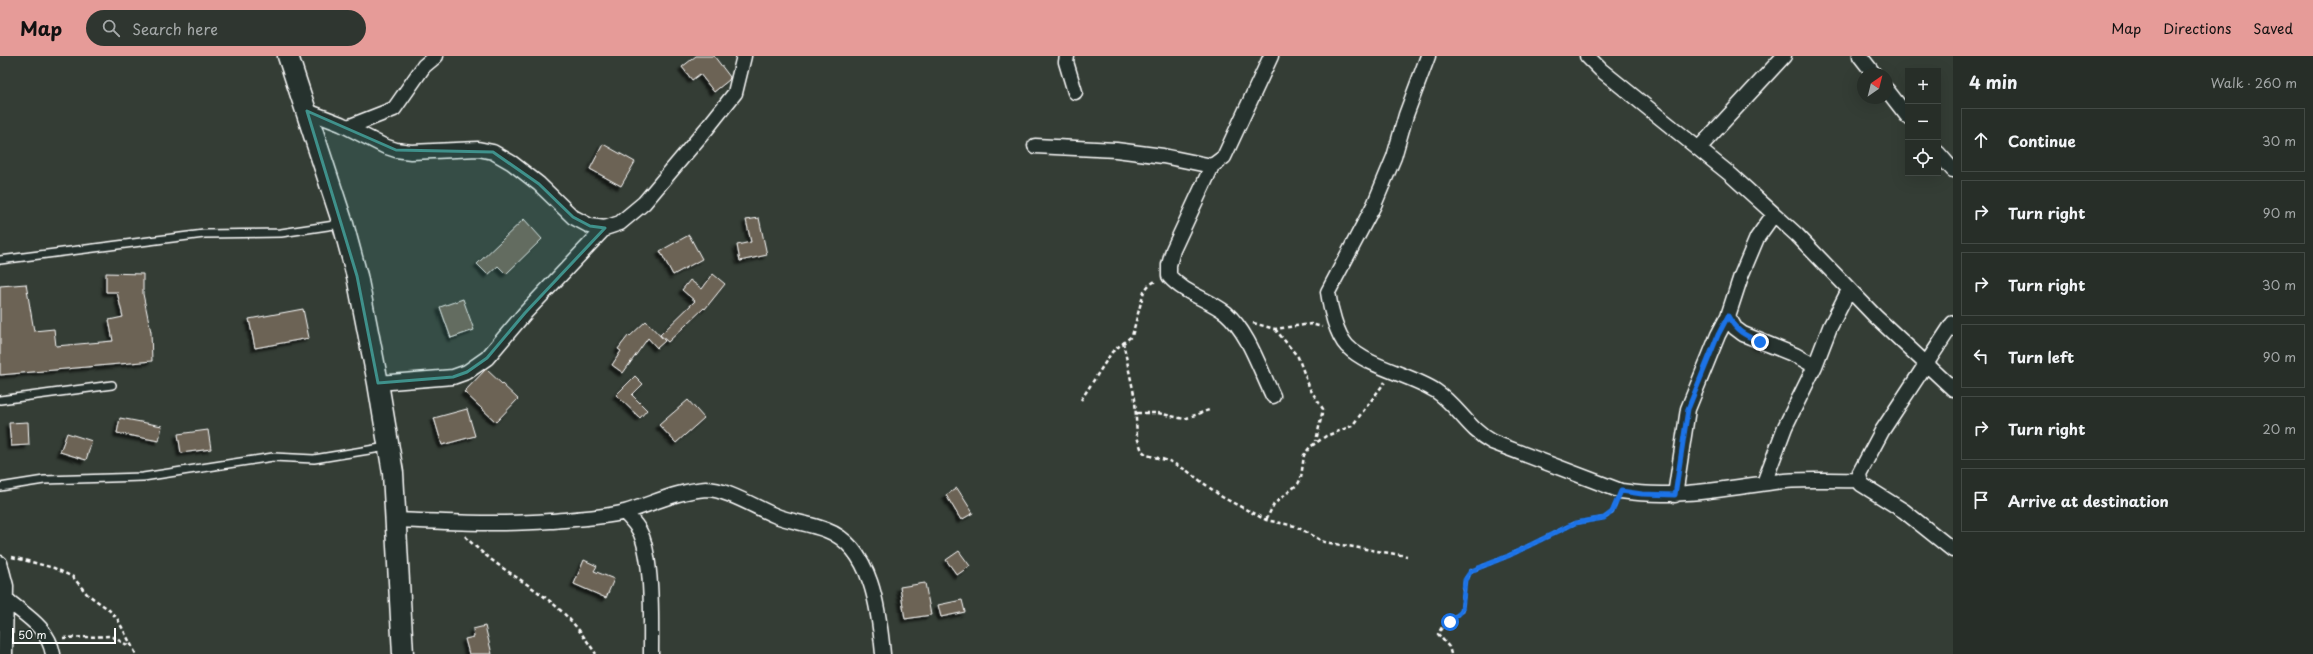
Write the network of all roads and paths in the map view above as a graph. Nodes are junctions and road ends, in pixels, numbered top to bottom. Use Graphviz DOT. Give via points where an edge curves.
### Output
graph roads {
  1 [pos="288,56"];
  2 [pos="436,56"];
  3 [pos="744,56"];
  4 [pos="1067,56"];
  5 [pos="1271,56"];
  6 [pos="1428,56"];
  7 [pos="1587,56"];
  8 [pos="1784,56"];
  9 [pos="1860,56"];
  10 [pos="1869,68"];
  11 [pos="1075,92"];
  12 [pos="1893,98"];
  13 [pos="307,111"];
  14 [pos="1905,113"];
  15 [pos="348,127"];
  16 [pos="1035,146"];
  17 [pos="1699,148"];
  18 [pos="1941,156"];
  19 [pos="1212,166"];
  20 [pos="1953,170"];
  21 [pos="1774,214"];
  22 [pos="343,224"];
  23 [pos="606,228"];
  24 [pos="0,260"];
  25 [pos="1169,276"];
  26 [pos="1849,290"];
  27 [pos="1728,316"];
  28 [pos="1235,322"];
  29 [pos="1953,323"];
  30 [pos="1275,330"];
  31 [pos="1342,338"];
  32 [pos="1123,342"];
  33 [pos="1927,363"];
  34 [pos="1815,366"];
  35 [pos="1394,371"];
  36 [pos="378,382"];
  37 [pos="112,385"];
  38 [pos="1953,389"];
  39 [pos="1273,396"];
  40 [pos="0,400"];
  41 [pos="1081,400"];
  42 [pos="1209,410"];
  43 [pos="1137,413"];
  44 [pos="1316,441"];
  45 [pos="389,446"];
  46 [pos="1859,480"];
  47 [pos="1764,483"];
  48 [pos="0,487"];
  49 [pos="1621,491"];
  50 [pos="1675,495"];
  51 [pos="624,512"];
  52 [pos="396,520"];
  53 [pos="1266,520"];
  54 [pos="454,522"];
  55 [pos="1953,550"];
  56 [pos="1407,556"];
  57 [pos="4,560"];
  58 [pos="6,599"];
  59 [pos="44,630"];
  60 [pos="130,647"];
  61 [pos="5,654"];
  62 [pos="53,654"];
  63 [pos="136,654"];
  64 [pos="403,654"];
  65 [pos="596,654"];
  66 [pos="651,654"];
  67 [pos="883,654"];
  68 [pos="1451,654"];
  1 -- 13 [label="main road"];
  2 -- 15 [label="street" via="424,66 394,109"];
  3 -- 23 [label="street" via="735,93 681,161 644,203 620,223"];
  4 -- 11 [label="street" via="1066,62"];
  5 -- 19 [label="street" via="1224,157"];
  6 -- 31 [label="street" via="1394,156 1374,205 1328,292"];
  7 -- 17 [label="street" via="1606,75"];
  8 -- 17 [label="street"];
  9 -- 10 [label="street"];
  12 -- 14 [label="street"];
  13 -- 15 [label="street"];
  13 -- 22 [label="main road"];
  15 -- 23 [label="street" via="396,150 411,152 478,149 493,152 539,184 573,216 590,226"];
  16 -- 19 [label="street" via="1116,150"];
  17 -- 21 [label="street"];
  18 -- 20 [label="street"];
  19 -- 25 [label="street" via="1173,250"];
  21 -- 26 [label="street"];
  21 -- 27 [label="street" via="1758,238 1741,276"];
  22 -- 24 [label="lane" via="281,233 204,234"];
  22 -- 36 [label="main road" via="357,276"];
  23 -- 36 [label="street" via="525,312 487,358 467,372 453,377"];
  25 -- 28 [label="street" via="1181,287 1213,304"];
  25 -- 32 [label="path" via="1149,285 1140,303 1133,333"];
  26 -- 33 [label="street"];
  26 -- 34 [label="street" via="1830,327"];
  27 -- 34 [label="street" via="1735,328 1743,334"];
  27 -- 50 [label="street" via="1688,409"];
  28 -- 30 [label="path" via="1243,321"];
  28 -- 39 [label="street"];
  29 -- 33 [label="street"];
  30 -- 31 [label="path" via="1317,325"];
  30 -- 44 [label="path" via="1298,357 1310,389 1323,409"];
  31 -- 35 [label="street" via="1347,346 1363,357"];
  32 -- 41 [label="path" via="1112,352"];
  32 -- 43 [label="path"];
  33 -- 38 [label="street"];
  33 -- 46 [label="street" via="1882,431 1859,474"];
  34 -- 47 [label="street" via="1785,427"];
  35 -- 44 [label="path" via="1352,426"];
  35 -- 49 [label="street" via="1437,392 1476,432 1492,442"];
  36 -- 45 [label="main road"];
  37 -- 40 [label="lane"];
  42 -- 43 [label="path" via="1184,419 1158,413"];
  43 -- 53 [label="path" via="1137,437 1142,451 1186,470 1222,497"];
  44 -- 53 [label="path" via="1304,456 1298,484 1274,504"];
  45 -- 48 [label="lane" via="314,459 273,457 143,477 44,480"];
  45 -- 52 [label="main road"];
  46 -- 47 [label="street" via="1806,479"];
  46 -- 55 [label="street" via="1861,484 1904,511"];
  47 -- 50 [label="street"];
  49 -- 50 [label="street"];
  49 -- 68 [label="path" via="1612,512 1604,518 1575,523 1471,571 1465,580 1462,611 1442,626 1438,634 1449,647"];
  51 -- 54 [label="street" via="550,521"];
  51 -- 66 [label="street" via="641,534 645,555 650,597"];
  51 -- 67 [label="street" via="669,497 708,489 843,538 858,553 862,562 876,605"];
  52 -- 54 [label="street"];
  52 -- 64 [label="main road"];
  53 -- 56 [label="path" via="1295,526 1324,542"];
  54 -- 65 [label="path" via="475,548 494,564 559,608"];
  57 -- 58 [label="street"];
  57 -- 60 [label="path" via="54,568 73,577 87,594 116,618"];
  58 -- 59 [label="street"];
  58 -- 61 [label="street"];
  59 -- 60 [label="path" via="68,639 111,636"];
  59 -- 62 [label="street" via="50,640"];
  60 -- 63 [label="path"];
}
